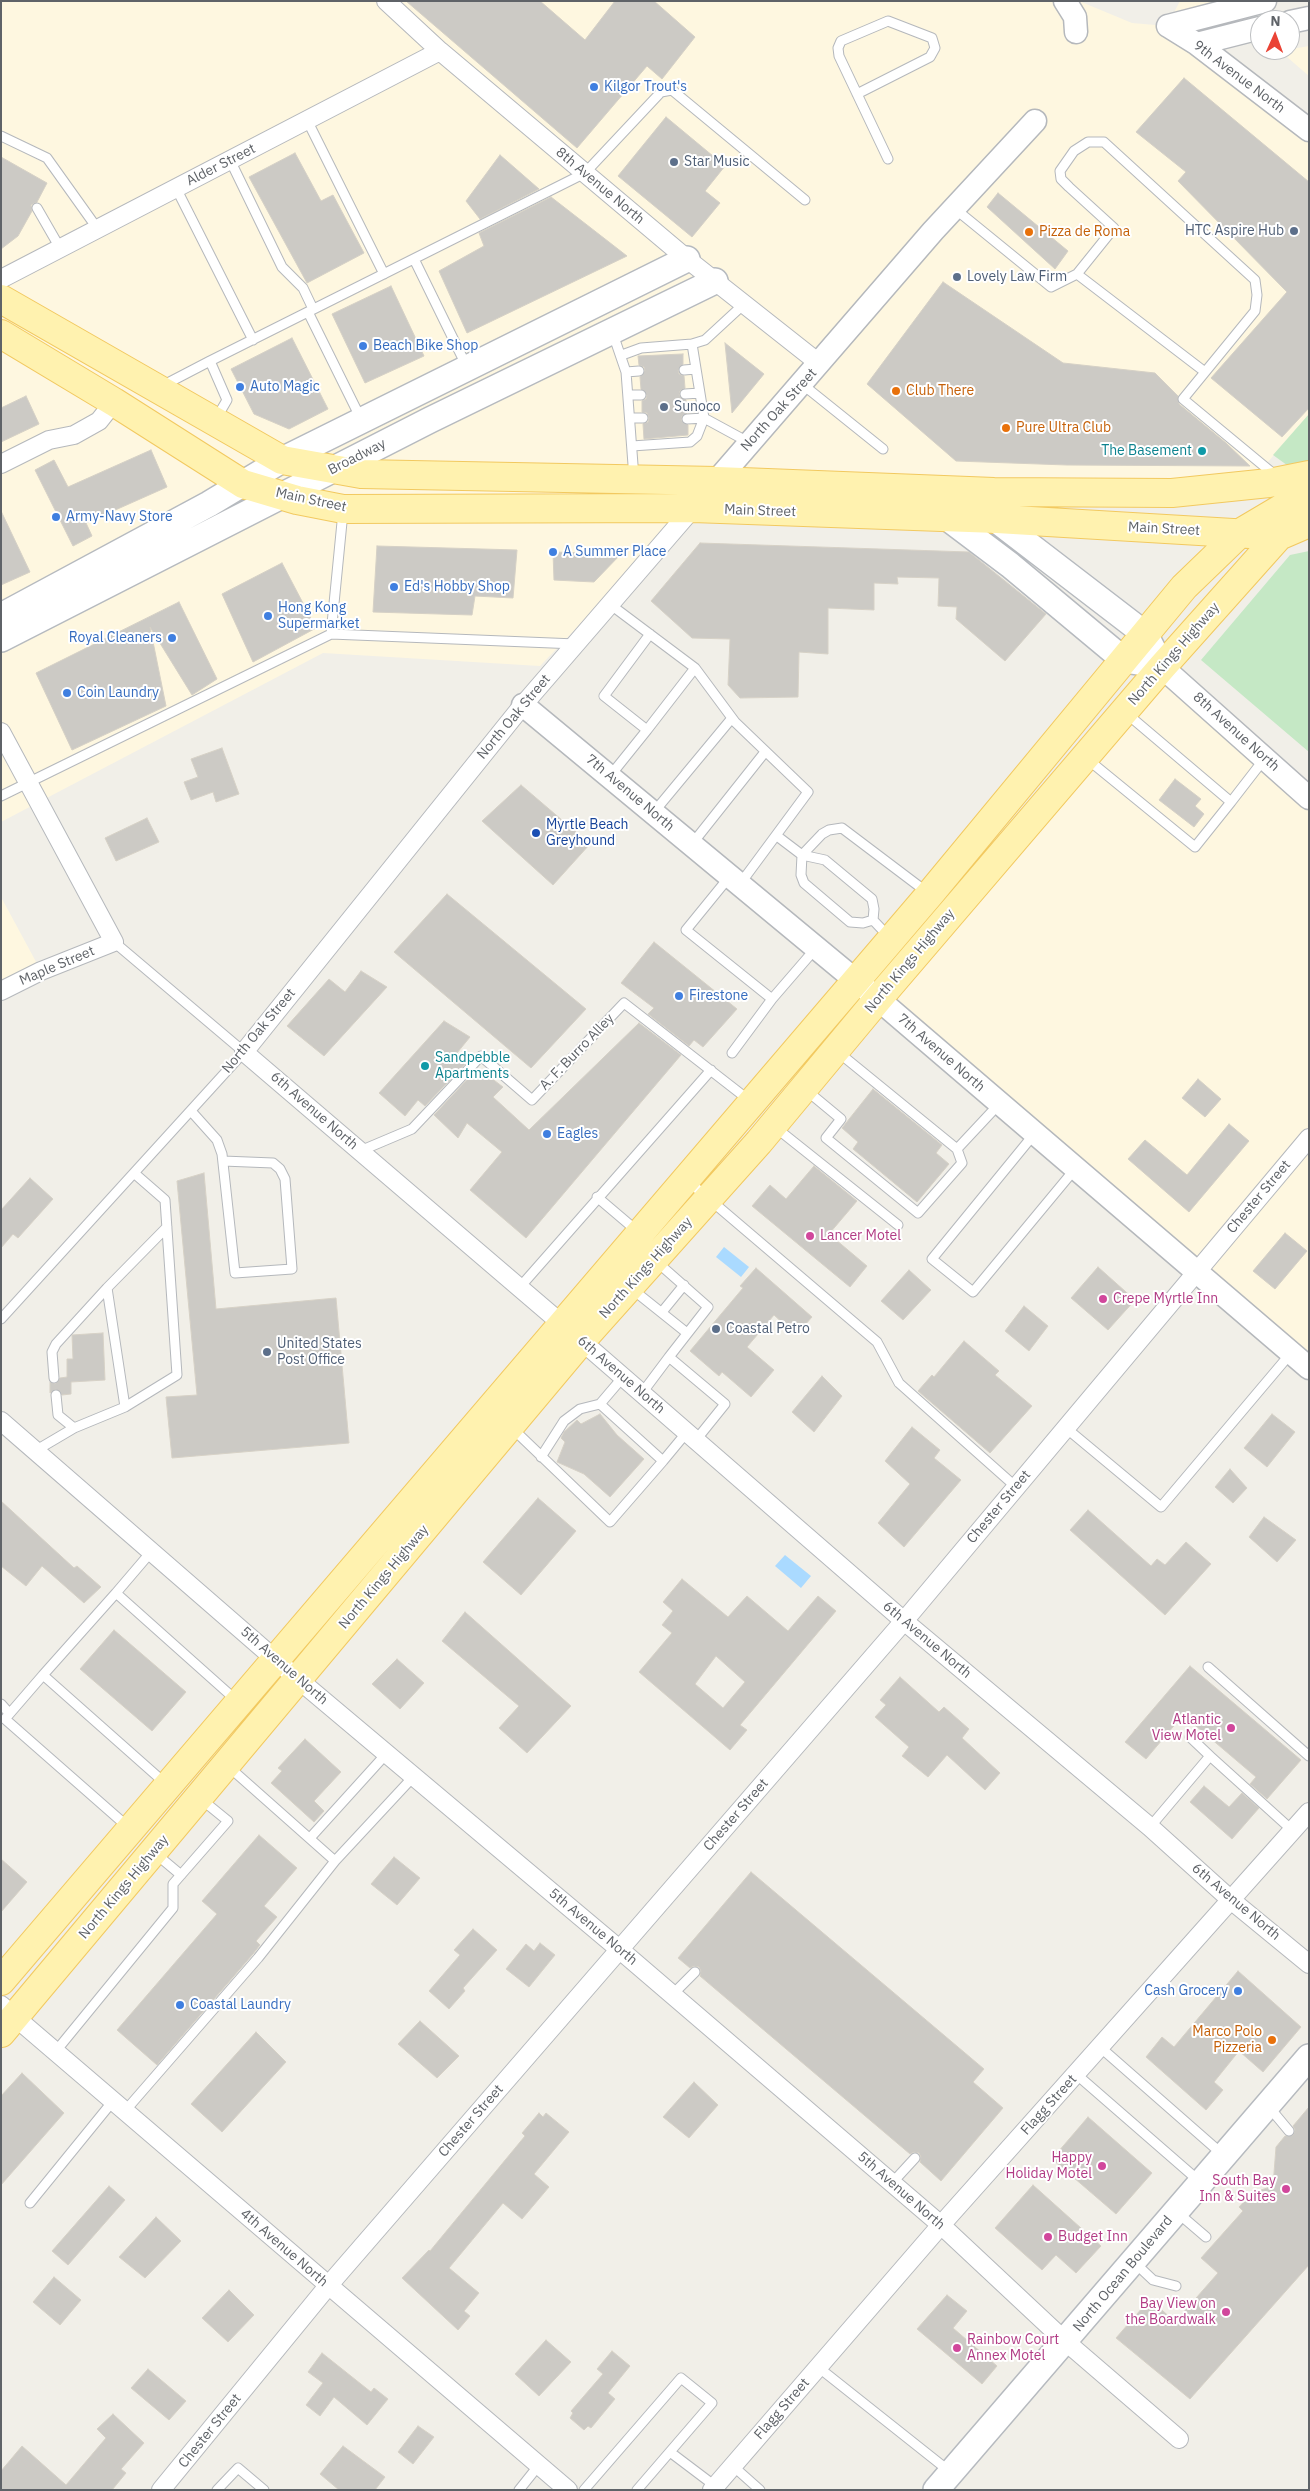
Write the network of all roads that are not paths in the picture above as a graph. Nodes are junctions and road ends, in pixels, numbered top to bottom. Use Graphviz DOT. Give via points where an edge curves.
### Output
graph roads {
  1 [pos="386,1"];
  2 [pos="1065,1"];
  3 [pos="1265,1"];
  4 [pos="1250,31"];
  5 [pos="1076,32"];
  6 [pos="1197,44"];
  7 [pos="440,51"];
  8 [pos="857,94"];
  9 [pos="307,120"];
  10 [pos="1036,122"];
  11 [pos="1309,130"];
  12 [pos="1,136"];
  13 [pos="888,159"];
  14 [pos="230,160"];
  15 [pos="585,173"];
  16 [pos="176,188"];
  17 [pos="805,200"];
  18 [pos="37,208"];
  19 [pos="954,208"];
  20 [pos="97,228"];
  21 [pos="60,248"];
  22 [pos="414,259"];
  23 [pos="687,259"];
  24 [pos="384,274"];
  25 [pos="1077,274"];
  26 [pos="1,279"];
  27 [pos="715,281"];
  28 [pos="1,299"];
  29 [pos="744,304"];
  30 [pos="311,311"];
  31 [pos="612,331"];
  32 [pos="1,334"];
  33 [pos="253,340"];
  34 [pos="692,344"];
  35 [pos="622,354"];
  36 [pos="210,361"];
  37 [pos="820,364"];
  38 [pos="468,369"];
  39 [pos="696,369"];
  40 [pos="684,370"];
  41 [pos="639,371"];
  42 [pos="626,372"];
  43 [pos="1205,372"];
  44 [pos="802,384"];
  45 [pos="158,389"];
  46 [pos="700,393"];
  47 [pos="685,394"];
  48 [pos="641,395"];
  49 [pos="628,396"];
  50 [pos="114,402"];
  51 [pos="630,418"];
  52 [pos="642,418"];
  53 [pos="704,418"];
  54 [pos="687,419"];
  55 [pos="214,421"];
  56 [pos="362,422"];
  57 [pos="750,443"];
  58 [pos="632,446"];
  59 [pos="883,449"];
  60 [pos="282,460"];
  61 [pos="1,464"];
  62 [pos="333,469"];
  63 [pos="1309,475"];
  64 [pos="635,479"];
  65 [pos="1282,480"];
  66 [pos="717,481"];
  67 [pos="243,484"];
  68 [pos="952,490"];
  69 [pos="283,496"];
  70 [pos="1309,498"];
  71 [pos="693,508"];
  72 [pos="343,509"];
  73 [pos="949,519"];
  74 [pos="997,519"];
  75 [pos="1309,523"];
  76 [pos="1240,533"];
  77 [pos="1278,536"];
  78 [pos="610,605"];
  79 [pos="1,616"];
  80 [pos="331,634"];
  81 [pos="650,634"];
  82 [pos="1145,634"];
  83 [pos="1,638"];
  84 [pos="576,644"];
  85 [pos="1124,660"];
  86 [pos="1162,667"];
  87 [pos="695,668"];
  88 [pos="523,704"];
  89 [pos="1124,712"];
  90 [pos="732,718"];
  91 [pos="647,730"];
  92 [pos="1,732"];
  93 [pos="765,752"];
  94 [pos="1085,757"];
  95 [pos="1265,758"];
  96 [pos="610,776"];
  97 [pos="29,783"];
  98 [pos="1,796"];
  99 [pos="1309,798"];
  100 [pos="1230,802"];
  101 [pos="653,812"];
  102 [pos="777,836"];
  103 [pos="692,844"];
  104 [pos="802,854"];
  105 [pos="735,880"];
  106 [pos="930,894"];
  107 [pos="873,920"];
  108 [pos="892,939"];
  109 [pos="114,942"];
  110 [pos="816,947"];
  111 [pos="856,981"];
  112 [pos="1,991"];
  113 [pos="878,998"];
  114 [pos="772,999"];
  115 [pos="835,1050"];
  116 [pos="244,1052"];
  117 [pos="732,1053"];
  118 [pos="711,1070"];
  119 [pos="804,1088"];
  120 [pos="752,1102"];
  121 [pos="1000,1103"];
  122 [pos="191,1110"];
  123 [pos="773,1125"];
  124 [pos="1036,1133"];
  125 [pos="1309,1138"];
  126 [pos="957,1149"];
  127 [pos="360,1150"];
  128 [pos="223,1161"];
  129 [pos="1076,1168"];
  130 [pos="134,1173"];
  131 [pos="686,1180"];
  132 [pos="597,1197"];
  133 [pos="708,1199"];
  134 [pos="898,1225"];
  135 [pos="167,1227"];
  136 [pos="640,1234"];
  137 [pos="654,1259"];
  138 [pos="1197,1271"];
  139 [pos="684,1285"];
  140 [pos="520,1287"];
  141 [pos="107,1288"];
  142 [pos="630,1288"];
  143 [pos="662,1312"];
  144 [pos="1,1319"];
  145 [pos="572,1332"];
  146 [pos="688,1333"];
  147 [pos="1291,1352"];
  148 [pos="670,1357"];
  149 [pos="1309,1368"];
  150 [pos="623,1377"];
  151 [pos="54,1378"];
  152 [pos="642,1393"];
  153 [pos="56,1395"];
  154 [pos="600,1404"];
  155 [pos="125,1407"];
  156 [pos="1,1421"];
  157 [pos="510,1426"];
  158 [pos="74,1428"];
  159 [pos="1066,1428"];
  160 [pos="691,1436"];
  161 [pos="35,1451"];
  162 [pos="541,1457"];
  163 [pos="662,1461"];
  164 [pos="1016,1487"];
  165 [pos="152,1552"];
  166 [pos="116,1593"];
  167 [pos="904,1621"];
  168 [pos="276,1660"];
  169 [pos="1208,1667"];
  170 [pos="43,1675"];
  171 [pos="299,1680"];
  172 [pos="238,1702"];
  173 [pos="1,1704"];
  174 [pos="10,1713"];
  175 [pos="1190,1737"];
  176 [pos="387,1753"];
  177 [pos="1210,1756"];
  178 [pos="1309,1756"];
  179 [pos="227,1765"];
  180 [pos="414,1776"];
  181 [pos="168,1786"];
  182 [pos="199,1798"];
  183 [pos="1309,1812"];
  184 [pos="1150,1827"];
  185 [pos="131,1830"];
  186 [pos="1292,1831"];
  187 [pos="310,1838"];
  188 [pos="154,1852"];
  189 [pos="335,1861"];
  190 [pos="181,1875"];
  191 [pos="1231,1900"];
  192 [pos="619,1949"];
  193 [pos="1309,1964"];
  194 [pos="694,1972"];
  195 [pos="1,1981"];
  196 [pos="672,1995"];
  197 [pos="6,2018"];
  198 [pos="1100,2047"];
  199 [pos="56,2051"];
  200 [pos="1308,2060"];
  201 [pos="1076,2074"];
  202 [pos="1268,2105"];
  203 [pos="119,2106"];
  204 [pos="1289,2131"];
  205 [pos="1224,2155"];
  206 [pos="915,2158"];
  207 [pos="892,2183"];
  208 [pos="1201,2183"];
  209 [pos="30,2203"];
  210 [pos="1176,2211"];
  211 [pos="941,2225"];
  212 [pos="1206,2237"];
  213 [pos="1134,2262"];
  214 [pos="328,2286"];
  215 [pos="1176,2286"];
  216 [pos="1065,2341"];
  217 [pos="818,2367"];
  218 [pos="1179,2439"];
  219 [pos="670,2452"];
  220 [pos="539,2465"];
  221 [pos="732,2466"];
  222 [pos="943,2481"];
  223 [pos="714,2488"];
  224 [pos="161,2490"];
  225 [pos="217,2490"];
  226 [pos="264,2490"];
  227 [pos="519,2490"];
  228 [pos="568,2490"];
  229 [pos="584,2490"];
  230 [pos="638,2490"];
  231 [pos="760,2490"];
  1 -- 7 [label="street, 8th Avenue North"];
  2 -- 5 [label="street" via="1074,17"];
  3 -- 6 [label="street, 9th Avenue North" via="1168,26"];
  4 -- 6 [label="street"];
  6 -- 11 [label="street, 9th Avenue North"];
  7 -- 9 [label="street, Alder Street"];
  7 -- 15 [label="street, 8th Avenue North"];
  8 -- 8 [label="lane" via="839,56 841,40 888,21 932,38 935,48 930,57"];
  8 -- 13 [label="lane"];
  9 -- 14 [label="street, Alder Street"];
  9 -- 24 [label="lane"];
  10 -- 19 [label="street, North Oak Street"];
  12 -- 20 [label="lane" via="47,158"];
  14 -- 16 [label="street, Alder Street"];
  14 -- 30 [label="lane" via="282,267 303,288"];
  15 -- 17 [label="lane" via="661,92 672,90"];
  15 -- 22 [label="lane"];
  15 -- 23 [label="street, 8th Avenue North"];
  16 -- 20 [label="street, Alder Street"];
  16 -- 33 [label="lane"];
  18 -- 21 [label="lane"];
  19 -- 25 [label="lane" via="1051,288"];
  19 -- 37 [label="street, North Oak Street"];
  20 -- 21 [label="street, Alder Street"];
  21 -- 26 [label="street, Alder Street"];
  22 -- 24 [label="lane"];
  22 -- 38 [label="lane"];
  23 -- 27 [label="street, 8th Avenue North"];
  23 -- 38 [label="main road, Broadway"];
  24 -- 30 [label="lane"];
  25 -- 43 [label="lane"];
  25 -- 43 [label="lane" via="1114,228 1069,188 1061,179 1060,171 1074,151 1088,142 1104,142 1254,280 1257,295 1255,311"];
  27 -- 29 [label="street, 8th Avenue North"];
  27 -- 31 [label="main road, Broadway"];
  28 -- 45 [label="main road, Main Street"];
  29 -- 34 [label="lane" via="705,340"];
  29 -- 37 [label="street, 8th Avenue North"];
  30 -- 33 [label="lane"];
  30 -- 56 [label="lane"];
  31 -- 35 [label="lane"];
  31 -- 62 [label="main road, Broadway"];
  32 -- 50 [label="main road, Main Street"];
  33 -- 36 [label="lane"];
  34 -- 35 [label="lane" via="641,348"];
  34 -- 39 [label="lane"];
  35 -- 42 [label="lane"];
  36 -- 45 [label="lane"];
  36 -- 55 [label="lane" via="227,400"];
  37 -- 44 [label="street, North Oak Street"];
  38 -- 56 [label="main road, Broadway"];
  39 -- 40 [label="lane"];
  39 -- 46 [label="lane"];
  41 -- 42 [label="lane"];
  42 -- 49 [label="lane"];
  43 -- 65 [label="lane" via="1184,399"];
  44 -- 57 [label="street, North Oak Street"];
  44 -- 59 [label="lane"];
  45 -- 55 [label="main road, Main Street"];
  46 -- 47 [label="lane"];
  46 -- 53 [label="lane"];
  48 -- 49 [label="lane"];
  49 -- 51 [label="lane"];
  50 -- 61 [label="street" via="99,421 74,435 49,440"];
  50 -- 67 [label="main road, Main Street"];
  51 -- 52 [label="lane"];
  51 -- 58 [label="lane"];
  53 -- 54 [label="lane"];
  53 -- 57 [label="lane"];
  53 -- 58 [label="lane" via="697,436 690,442"];
  55 -- 60 [label="main road, Main Street"];
  56 -- 60 [label="main road, Broadway"];
  57 -- 66 [label="street, North Oak Street"];
  58 -- 64 [label="lane"];
  60 -- 62 [label="main road, Main Street"];
  60 -- 67 [label="main road, Broadway"];
  62 -- 64 [label="main road, Main Street" via="361,474"];
  62 -- 69 [label="main road, Broadway"];
  63 -- 65 [label="main road, Main Street"];
  64 -- 66 [label="main road, Main Street"];
  65 -- 68 [label="main road, Main Street" via="1172,492"];
  66 -- 68 [label="main road, Main Street"];
  66 -- 71 [label="street, North Oak Street"];
  67 -- 69 [label="main road, Main Street"];
  67 -- 79 [label="main road, Broadway"];
  68 -- 74 [label="main road"];
  69 -- 72 [label="main road, Main Street"];
  69 -- 83 [label="main road, Broadway"];
  70 -- 76 [label="main road, North Kings Highway" via="1289,504"];
  71 -- 72 [label="main road, Main Street"];
  71 -- 73 [label="main road, Main Street"];
  71 -- 78 [label="street, North Oak Street"];
  72 -- 80 [label="lane"];
  73 -- 74 [label="main road, Main Street"];
  73 -- 85 [label="main road"];
  74 -- 76 [label="main road, Main Street"];
  74 -- 82 [label="main road"];
  75 -- 77 [label="main road, North Kings Highway"];
  76 -- 77 [label="main road, Main Street"];
  76 -- 82 [label="main road, North Kings Highway" via="1184,587"];
  77 -- 86 [label="main road, North Kings Highway"];
  78 -- 81 [label="lane"];
  78 -- 84 [label="street, North Oak Street"];
  80 -- 84 [label="lane"];
  80 -- 97 [label="lane"];
  81 -- 87 [label="lane"];
  81 -- 91 [label="lane" via="604,696"];
  82 -- 85 [label="main road, North Kings Highway"];
  82 -- 86 [label="main road"];
  84 -- 88 [label="street, North Oak Street"];
  85 -- 86 [label="main road"];
  85 -- 106 [label="main road, North Kings Highway"];
  86 -- 89 [label="main road, North Kings Highway"];
  86 -- 95 [label="street, 8th Avenue North"];
  87 -- 90 [label="lane"];
  87 -- 91 [label="lane"];
  88 -- 96 [label="street, 7th Avenue North"];
  88 -- 116 [label="street, North Oak Street"];
  89 -- 94 [label="main road, North Kings Highway"];
  89 -- 100 [label="lane"];
  90 -- 93 [label="lane"];
  90 -- 101 [label="lane"];
  91 -- 96 [label="lane"];
  92 -- 97 [label="street, 6th Avenue North"];
  93 -- 102 [label="lane" via="808,792"];
  93 -- 103 [label="lane"];
  94 -- 100 [label="lane" via="1196,847"];
  94 -- 113 [label="main road, North Kings Highway"];
  95 -- 99 [label="street, 8th Avenue North"];
  95 -- 100 [label="lane"];
  96 -- 101 [label="street, 7th Avenue North"];
  97 -- 98 [label="lane"];
  97 -- 109 [label="street, 6th Avenue North"];
  101 -- 103 [label="street, 7th Avenue North"];
  102 -- 104 [label="lane"];
  102 -- 105 [label="lane"];
  103 -- 105 [label="street, 7th Avenue North"];
  104 -- 106 [label="lane" via="822,834 835,827 842,828"];
  104 -- 107 [label="lane" via="825,860 872,899"];
  104 -- 107 [label="lane" via="801,875 811,890 850,922"];
  105 -- 110 [label="street, 7th Avenue North"];
  105 -- 114 [label="lane" via="686,930"];
  106 -- 108 [label="main road, North Kings Highway"];
  107 -- 108 [label="lane"];
  108 -- 111 [label="main road, North Kings Highway"];
  109 -- 112 [label="street, Maple Street"];
  109 -- 116 [label="lane, 6th Avenue North"];
  110 -- 111 [label="street, 7th Avenue North"];
  110 -- 114 [label="lane"];
  111 -- 113 [label="street, 7th Avenue North"];
  111 -- 120 [label="main road, North Kings Highway"];
  113 -- 115 [label="main road, North Kings Highway"];
  113 -- 121 [label="street, 7th Avenue North"];
  114 -- 117 [label="lane"];
  115 -- 119 [label="main road, North Kings Highway"];
  115 -- 126 [label="lane"];
  116 -- 122 [label="lane, North Oak Street"];
  116 -- 127 [label="street, 6th Avenue North"];
  118 -- 120 [label="lane, A. F. Burro Alley"];
  118 -- 127 [label="lane, A. F. Burro Alley" via="624,1003 532,1100 480,1056 412,1129"];
  118 -- 132 [label="lane"];
  119 -- 123 [label="main road, North Kings Highway"];
  119 -- 126 [label="lane" via="841,1119 826,1138 918,1213 962,1163"];
  120 -- 131 [label="main road, North Kings Highway"];
  121 -- 124 [label="street, 7th Avenue North"];
  121 -- 126 [label="lane"];
  122 -- 128 [label="lane" via="217,1140"];
  122 -- 130 [label="lane, North Oak Street"];
  123 -- 133 [label="main road, North Kings Highway"];
  123 -- 134 [label="lane"];
  124 -- 129 [label="street, 7th Avenue North"];
  124 -- 129 [label="lane" via="932,1259 973,1292"];
  125 -- 138 [label="street, Chester Street"];
  127 -- 140 [label="street, 6th Avenue North"];
  128 -- 128 [label="lane" via="235,1273 292,1269 285,1179 280,1169 273,1163"];
  129 -- 138 [label="street, 7th Avenue North"];
  130 -- 135 [label="lane" via="165,1200"];
  130 -- 144 [label="lane, North Oak Street"];
  131 -- 133 [label="lane"];
  131 -- 136 [label="main road, North Kings Highway"];
  132 -- 136 [label="lane"];
  132 -- 140 [label="lane"];
  133 -- 137 [label="main road, North Kings Highway"];
  133 -- 164 [label="lane" via="877,1342 899,1383"];
  135 -- 141 [label="lane"];
  135 -- 155 [label="lane" via="177,1376"];
  136 -- 145 [label="main road, North Kings Highway"];
  137 -- 139 [label="lane"];
  137 -- 142 [label="main road, North Kings Highway"];
  138 -- 147 [label="street, 7th Avenue North"];
  138 -- 159 [label="street, Chester Street"];
  139 -- 143 [label="lane"];
  139 -- 146 [label="lane" via="695,1300 708,1307"];
  140 -- 145 [label="street, 6th Avenue North"];
  141 -- 151 [label="lane" via="56,1344 52,1352"];
  141 -- 155 [label="lane"];
  142 -- 143 [label="lane"];
  142 -- 145 [label="main road, North Kings Highway"];
  143 -- 146 [label="lane"];
  145 -- 150 [label="street, 6th Avenue North"];
  145 -- 157 [label="main road, North Kings Highway"];
  145 -- 168 [label="main road, North Kings Highway"];
  146 -- 148 [label="lane"];
  147 -- 149 [label="street, 7th Avenue North"];
  147 -- 159 [label="lane" via="1160,1508"];
  148 -- 152 [label="lane"];
  148 -- 160 [label="lane" via="725,1404"];
  150 -- 152 [label="street, 6th Avenue North"];
  150 -- 154 [label="lane"];
  152 -- 160 [label="street, 6th Avenue North"];
  153 -- 158 [label="lane" via="58,1415"];
  154 -- 162 [label="lane" via="580,1409 564,1421"];
  154 -- 163 [label="lane"];
  155 -- 158 [label="lane"];
  156 -- 161 [label="street, 5th Avenue North"];
  157 -- 162 [label="lane"];
  157 -- 171 [label="main road, North Kings Highway"];
  158 -- 161 [label="lane"];
  159 -- 164 [label="street, Chester Street"];
  160 -- 163 [label="lane"];
  160 -- 167 [label="street, 6th Avenue North"];
  161 -- 165 [label="street, 5th Avenue North"];
  162 -- 163 [label="lane" via="610,1522"];
  164 -- 167 [label="street, Chester Street"];
  165 -- 166 [label="lane"];
  165 -- 168 [label="street, 5th Avenue North"];
  166 -- 170 [label="lane"];
  166 -- 172 [label="lane"];
  167 -- 184 [label="street, 6th Avenue North"];
  167 -- 192 [label="street, Chester Street"];
  168 -- 171 [label="street, 5th Avenue North"];
  168 -- 172 [label="main road, North Kings Highway"];
  169 -- 178 [label="lane"];
  170 -- 174 [label="lane"];
  170 -- 181 [label="lane"];
  171 -- 176 [label="street, 5th Avenue North"];
  171 -- 179 [label="main road, North Kings Highway"];
  172 -- 181 [label="main road, North Kings Highway"];
  173 -- 174 [label="lane"];
  174 -- 185 [label="lane" via="5,1719"];
  175 -- 177 [label="lane"];
  176 -- 180 [label="street, 5th Avenue North"];
  176 -- 187 [label="lane"];
  177 -- 184 [label="lane"];
  177 -- 186 [label="lane"];
  179 -- 182 [label="main road, North Kings Highway"];
  179 -- 187 [label="lane"];
  180 -- 189 [label="lane"];
  180 -- 192 [label="street, 5th Avenue North"];
  181 -- 185 [label="main road, North Kings Highway"];
  182 -- 188 [label="main road, North Kings Highway"];
  182 -- 190 [label="lane" via="228,1821"];
  183 -- 186 [label="street, Flagg Street"];
  184 -- 191 [label="street, 6th Avenue North"];
  185 -- 195 [label="main road, North Kings Highway"];
  186 -- 191 [label="street, Flagg Street"];
  187 -- 189 [label="lane"];
  188 -- 190 [label="lane"];
  188 -- 197 [label="main road, North Kings Highway"];
  189 -- 203 [label="lane" via="258,1958"];
  190 -- 199 [label="lane" via="173,1884 173,1908"];
  191 -- 193 [label="street, 6th Avenue North"];
  191 -- 198 [label="street, Flagg Street"];
  192 -- 196 [label="street, 5th Avenue North"];
  192 -- 214 [label="street, Chester Street"];
  194 -- 196 [label="lane"];
  196 -- 207 [label="street, 5th Avenue North"];
  197 -- 199 [label="street, 4th Avenue North"];
  198 -- 201 [label="street, Flagg Street"];
  198 -- 205 [label="lane"];
  199 -- 203 [label="street, 4th Avenue North"];
  200 -- 202 [label="main road, North Ocean Boulevard"];
  201 -- 208 [label="lane"];
  201 -- 211 [label="street, Flagg Street"];
  202 -- 204 [label="lane"];
  202 -- 205 [label="main road, North Ocean Boulevard"];
  203 -- 209 [label="lane"];
  203 -- 214 [label="street, 4th Avenue North"];
  205 -- 208 [label="main road, North Ocean Boulevard"];
  206 -- 207 [label="lane"];
  207 -- 211 [label="street, 5th Avenue North"];
  208 -- 210 [label="main road, North Ocean Boulevard"];
  210 -- 212 [label="lane"];
  210 -- 213 [label="main road, North Ocean Boulevard"];
  211 -- 216 [label="street, 5th Avenue North"];
  211 -- 217 [label="street, Flagg Street"];
  213 -- 215 [label="lane" via="1153,2280"];
  213 -- 216 [label="main road, North Ocean Boulevard"];
  214 -- 220 [label="street, 4th Avenue North"];
  214 -- 224 [label="street, Chester Street"];
  216 -- 218 [label="street, 5th Avenue North"];
  216 -- 222 [label="main road, North Ocean Boulevard"];
  217 -- 221 [label="street, Flagg Street"];
  217 -- 222 [label="lane"];
  219 -- 223 [label="lane"];
  219 -- 229 [label="lane" via="712,2402 681,2378"];
  219 -- 230 [label="lane"];
  220 -- 227 [label="lane"];
  220 -- 228 [label="street, 4th Avenue North"];
  221 -- 223 [label="street, Flagg Street"];
  221 -- 231 [label="lane"];
  225 -- 226 [label="lane" via="238,2468"];
}
